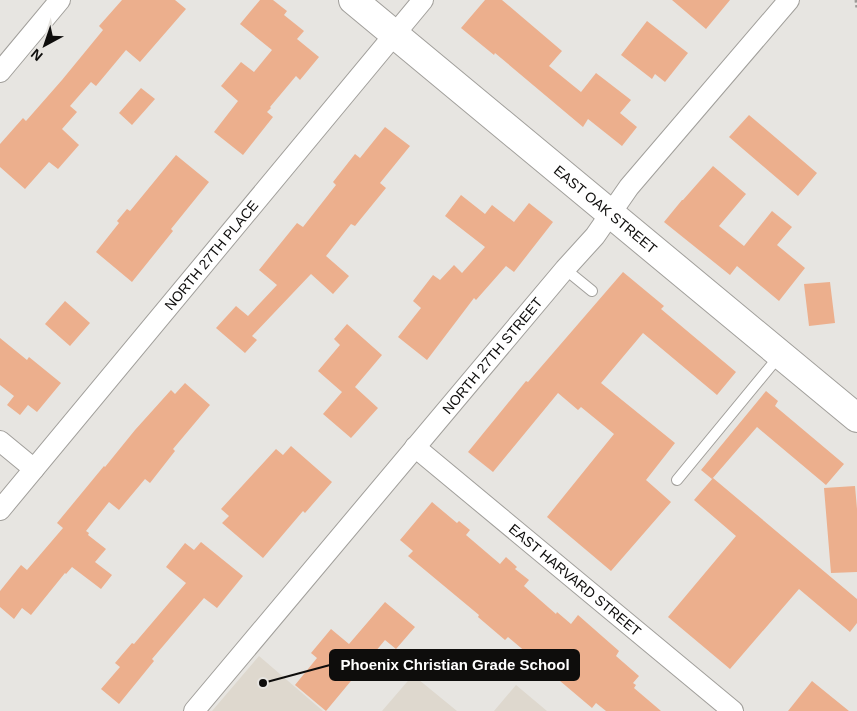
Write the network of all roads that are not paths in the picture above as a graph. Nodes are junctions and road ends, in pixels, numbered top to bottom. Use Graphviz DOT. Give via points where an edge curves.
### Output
graph roads {
  1 [pos="60,0"];
  2 [pos="353,0"];
  3 [pos="423,0"];
  4 [pos="788,0"];
  5 [pos="394,34"];
  6 [pos="0,72"];
  7 [pos="611,213"];
  8 [pos="565,269"];
  9 [pos="592,291"];
  10 [pos="781,355"];
  11 [pos="857,418"];
  12 [pos="0,441"];
  13 [pos="415,447"];
  14 [pos="34,469"];
  15 [pos="677,480"];
  16 [pos="0,510"];
  17 [pos="194,711"];
  18 [pos="733,711"];
  1 -- 6 [label="street"];
  2 -- 5 [label="street, EAST OAK STREET"];
  3 -- 5 [label="street, NORTH 27TH PLACE"];
  4 -- 7 [label="street, NORTH 27TH STREET" via="629,187"];
  5 -- 7 [label="street, EAST OAK STREET"];
  5 -- 14 [label="street, NORTH 27TH PLACE"];
  7 -- 8 [label="street, NORTH 27TH STREET"];
  7 -- 10 [label="street, EAST OAK STREET"];
  8 -- 9 [label="lane"];
  8 -- 13 [label="street, NORTH 27TH STREET"];
  10 -- 11 [label="street, EAST OAK STREET"];
  10 -- 15 [label="lane"];
  12 -- 14 [label="street"];
  13 -- 17 [label="street, NORTH 27TH STREET"];
  13 -- 18 [label="street, EAST HARVARD STREET"];
  14 -- 16 [label="street, NORTH 27TH PLACE"];
}
